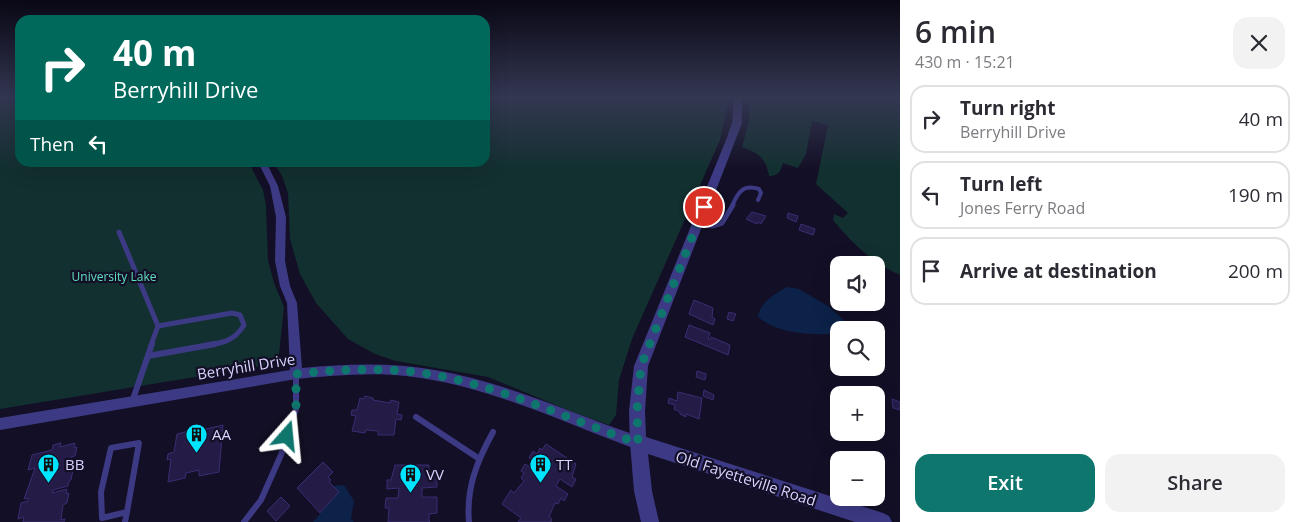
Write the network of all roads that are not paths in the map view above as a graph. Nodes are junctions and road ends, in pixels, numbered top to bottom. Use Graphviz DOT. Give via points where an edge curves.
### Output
graph roads {
  1 [pos="737,121"];
  2 [pos="264,167"];
  3 [pos="758,200"];
  4 [pos="698,224"];
  5 [pos="119,232"];
  6 [pos="158,326"];
  7 [pos="148,356"];
  8 [pos="296,374"];
  9 [pos="132,402"];
  10 [pos="416,418"];
  11 [pos="0,424"];
  12 [pos="493,432"];
  13 [pos="638,443"];
  14 [pos="478,458"];
  15 [pos="127,512"];
  16 [pos="125,522"];
  17 [pos="244,522"];
  18 [pos="469,522"];
  19 [pos="650,522"];
  20 [pos="883,522"];
  1 -- 4 [label="street"];
  2 -- 8 [label="street" via="274,186 281,217 280,261 292,303"];
  3 -- 4 [label="lane" via="759,189 743,187 728,216 720,224"];
  4 -- 13 [label="street" via="641,366"];
  5 -- 6 [label="lane"];
  6 -- 7 [label="lane"];
  6 -- 7 [label="lane" via="232,313 240,316 244,325 239,334 227,342"];
  7 -- 9 [label="lane"];
  8 -- 9 [label="street, Berryhill Drive"];
  8 -- 13 [label="street, Berryhill Drive" via="377,369 440,377 530,402"];
  8 -- 17 [label="lane" via="296,409 281,455 262,500"];
  9 -- 11 [label="street, Berryhill Drive"];
  10 -- 14 [label="lane"];
  12 -- 14 [label="lane"];
  13 -- 19 [label="street"];
  13 -- 20 [label="street, Old Fayetteville Road"];
  14 -- 18 [label="lane" via="466,504"];
  15 -- 15 [label="lane" via="129,492 139,443 111,448 103,476 99,502 102,518"];
  15 -- 16 [label="lane"];
}
